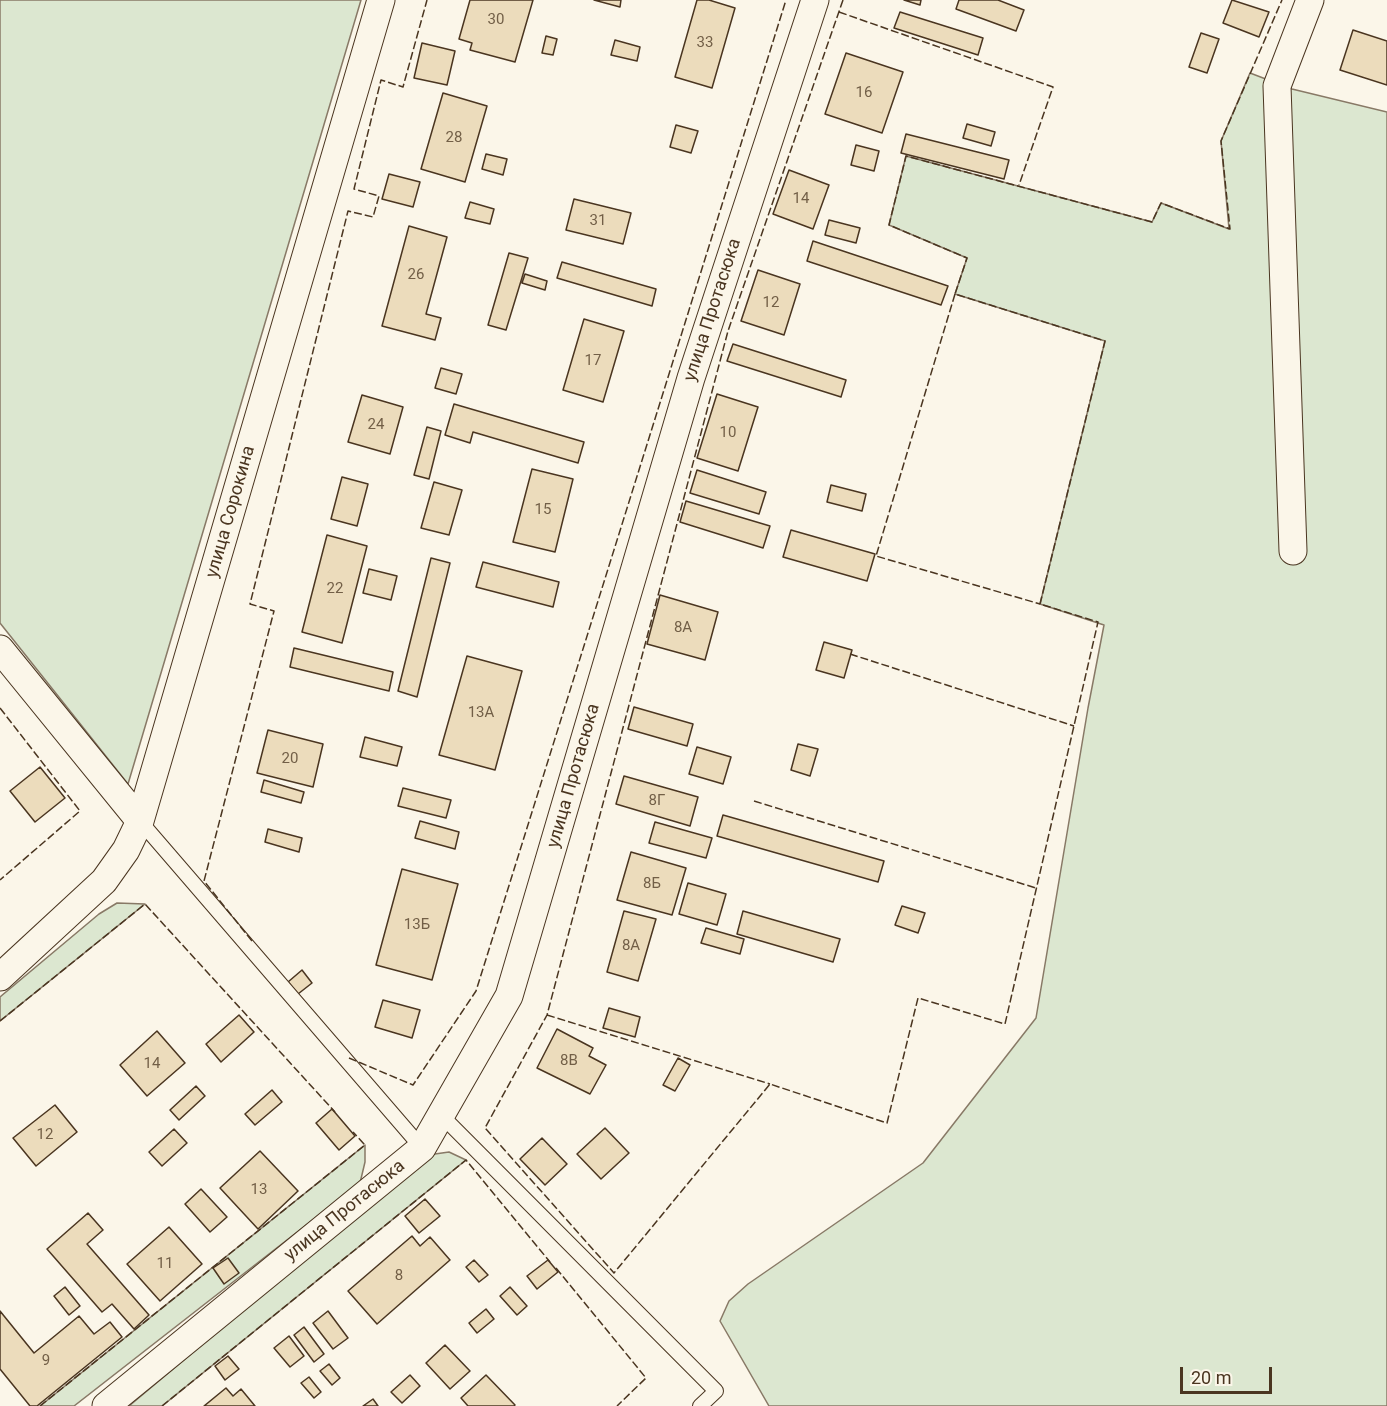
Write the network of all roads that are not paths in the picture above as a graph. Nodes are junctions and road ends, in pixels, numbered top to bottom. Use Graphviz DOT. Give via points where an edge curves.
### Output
graph roads {
  1 [pos="381,0"];
  2 [pos="815,0"];
  3 [pos="1310,0"];
  4 [pos="1293,551"];
  5 [pos="0,649"];
  6 [pos="140,821"];
  7 [pos="0,977"];
  8 [pos="441,1115"];
  9 [pos="422,1148"];
  10 [pos="106,1406"];
  11 [pos="700,1406"];
  1 -- 6 [label="street, улица Сорокина"];
  2 -- 8 [label="street, улица Протасюка" via="691,378 509,996"];
  3 -- 4 [label="street" via="1277,86"];
  5 -- 6 [label="street"];
  6 -- 7 [label="street, улица Сорокина" via="104,881"];
  6 -- 9 [label="lane"];
  8 -- 9 [label="street, улица Протасюка"];
  8 -- 11 [label="lane" via="716,1390"];
  9 -- 10 [label="street, улица Протасюка"];
}
